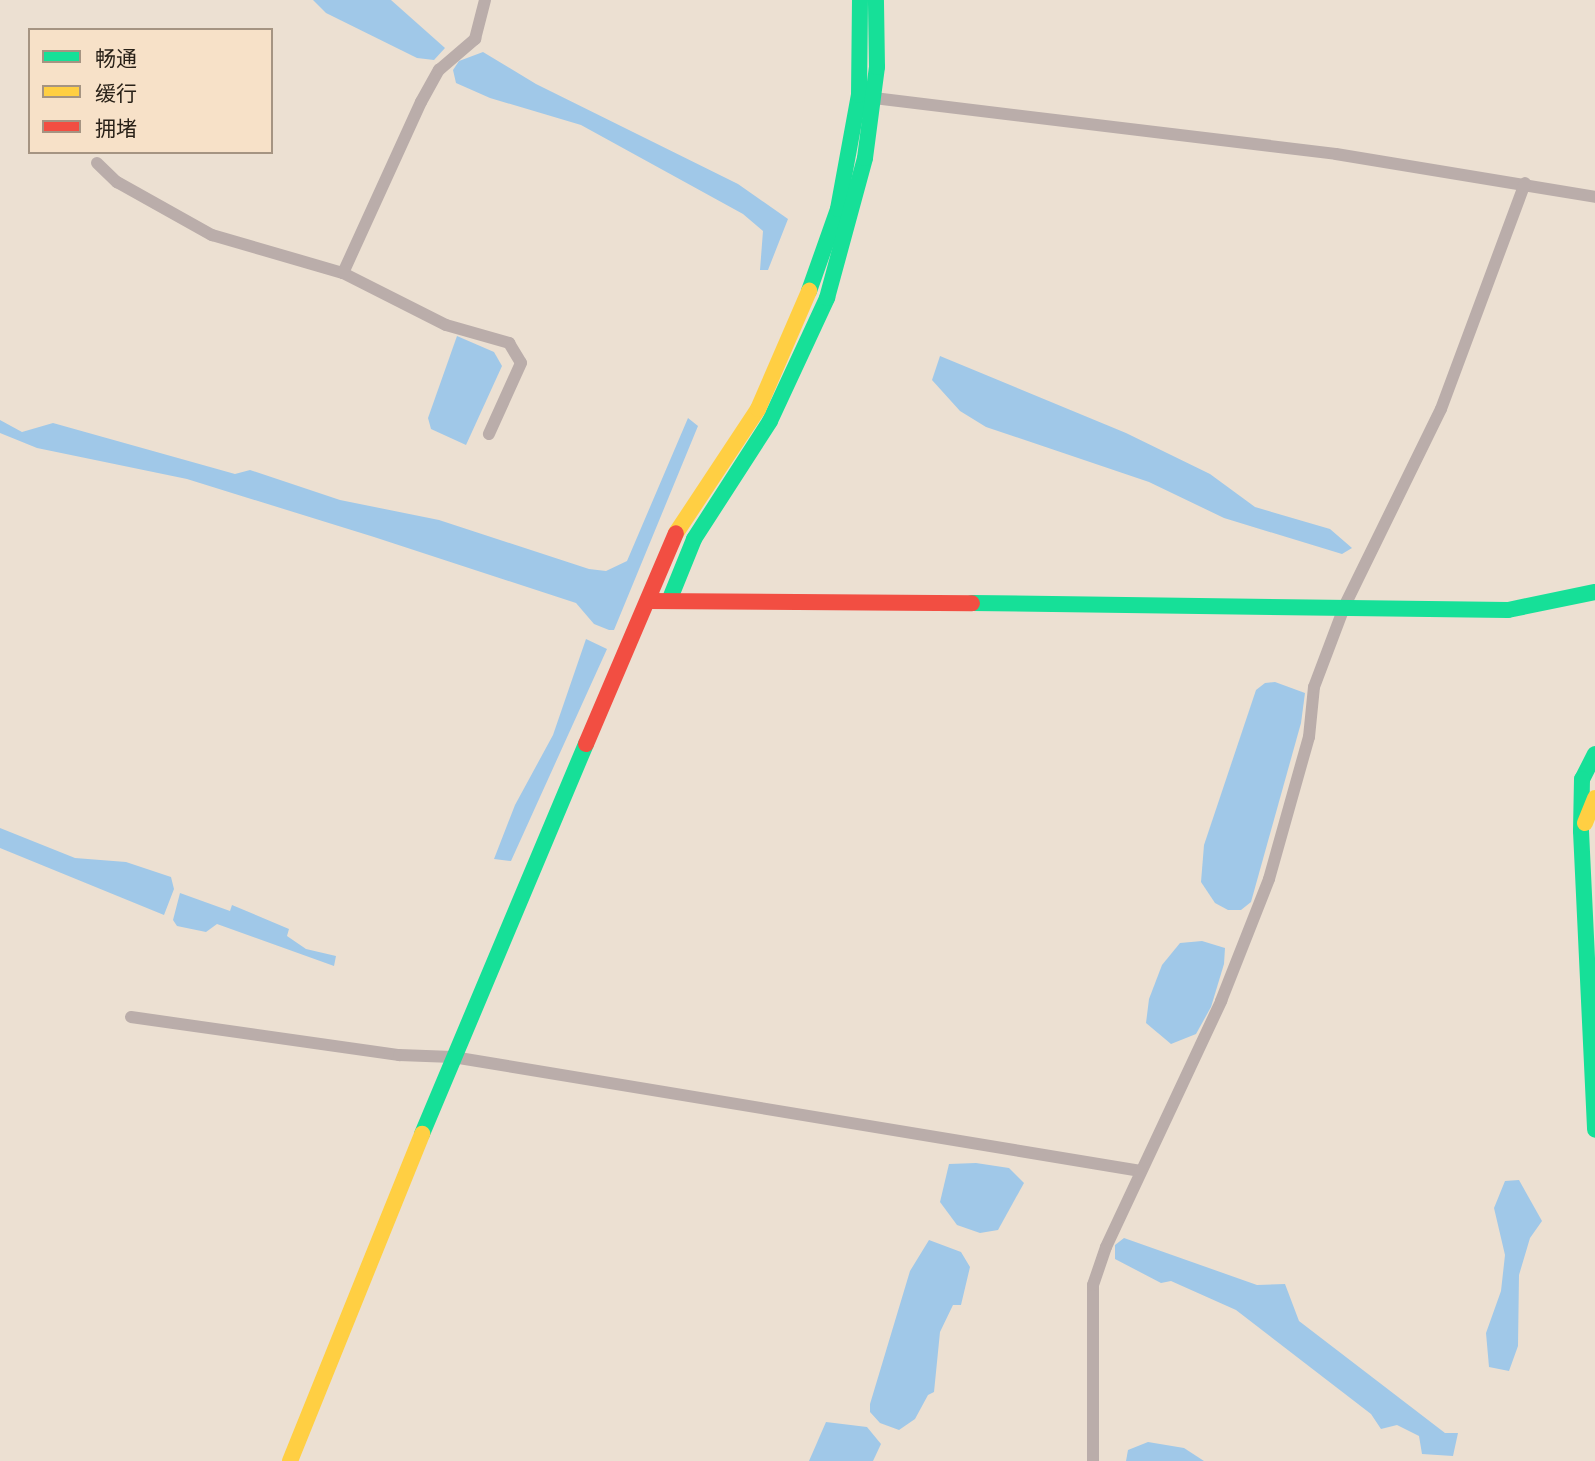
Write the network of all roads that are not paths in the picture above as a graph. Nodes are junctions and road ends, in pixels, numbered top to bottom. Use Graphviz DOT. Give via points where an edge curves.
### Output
graph roads {
  1 [pos="485,0"];
  2 [pos="860,0"];
  3 [pos="876,0"];
  4 [pos="874,98"];
  5 [pos="97,163"];
  6 [pos="1525,183"];
  7 [pos="1595,197"];
  8 [pos="343,273"];
  9 [pos="489,434"];
  10 [pos="1595,592"];
  11 [pos="649,601"];
  12 [pos="670,601"];
  13 [pos="1345,605"];
  14 [pos="1595,754"];
  15 [pos="1595,799"];
  16 [pos="1581,831"];
  17 [pos="131,1017"];
  18 [pos="453,1057"];
  19 [pos="1595,1130"];
  20 [pos="1141,1171"];
  21 [pos="290,1461"];
  22 [pos="1093,1461"];
  1 -- 8 [label="street" via="475,39 439,70 421,102"];
  2 -- 11 [label="street" via="859,94 838,209 811,292 758,409 678,528"];
  3 -- 4 [label="street"];
  4 -- 6 [label="street" via="1336,154"];
  4 -- 12 [label="street" via="856,200 827,298 770,421 694,539"];
  5 -- 8 [label="street" via="117,182 212,235"];
  6 -- 7 [label="street"];
  6 -- 13 [label="street" via="1441,409"];
  8 -- 9 [label="street" via="446,324 509,343 522,363"];
  10 -- 13 [label="street" via="1508,610 1421,611"];
  11 -- 12 [label="street"];
  11 -- 18 [label="street"];
  12 -- 13 [label="street"];
  13 -- 20 [label="street" via="1314,687 1308,737 1269,879 1221,1000"];
  14 -- 16 [label="street" via="1582,779"];
  15 -- 16 [label="street"];
  16 -- 19 [label="street"];
  17 -- 18 [label="street" via="399,1055"];
  18 -- 20 [label="street"];
  18 -- 21 [label="street"];
  20 -- 22 [label="street" via="1093,1285"];
}
